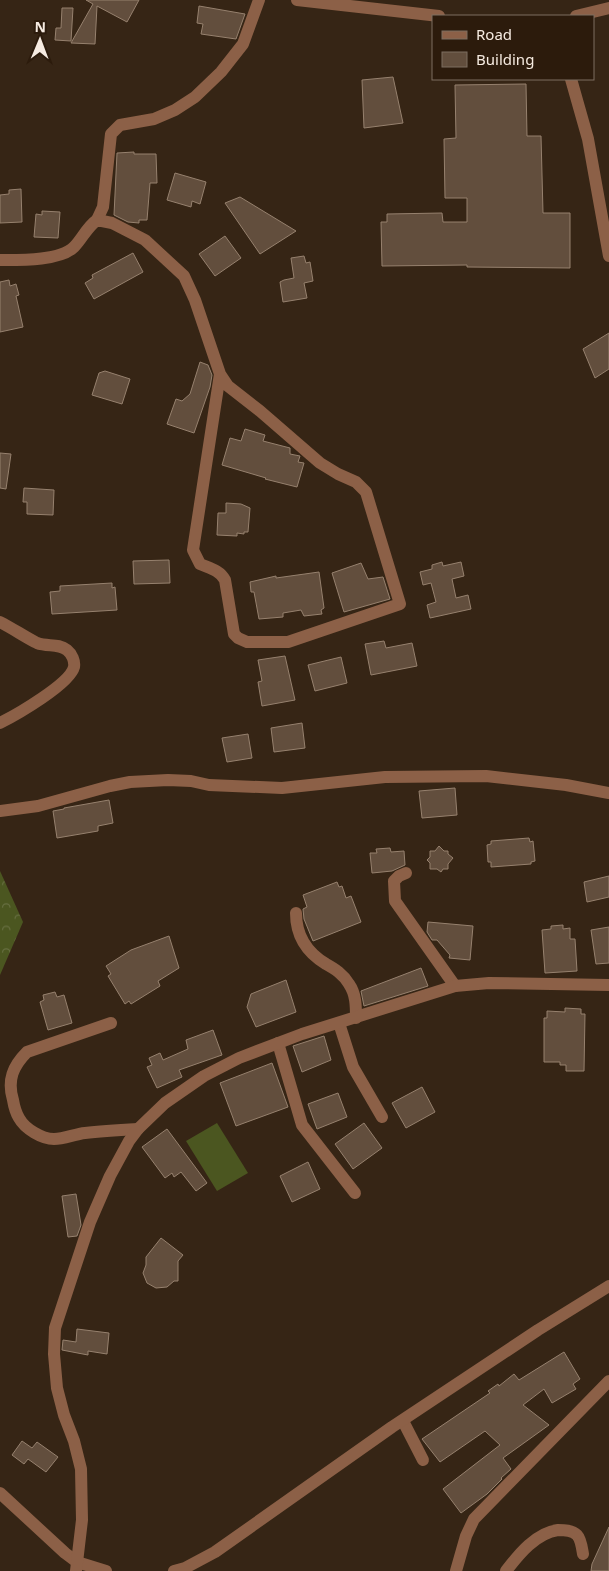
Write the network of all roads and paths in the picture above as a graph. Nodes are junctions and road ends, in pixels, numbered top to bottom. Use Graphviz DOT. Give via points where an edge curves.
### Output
graph roads {
  1 [pos="259,0"];
  2 [pos="298,0"];
  3 [pos="334,2"];
  4 [pos="609,8"];
  5 [pos="432,15"];
  6 [pos="580,15"];
  7 [pos="571,80"];
  8 [pos="96,220"];
  9 [pos="609,256"];
  10 [pos="0,260"];
  11 [pos="220,374"];
  12 [pos="0,622"];
  13 [pos="0,723"];
  14 [pos="609,793"];
  15 [pos="0,811"];
  16 [pos="406,873"];
  17 [pos="296,913"];
  18 [pos="609,985"];
  19 [pos="455,986"];
  20 [pos="356,1018"];
  21 [pos="111,1023"];
  22 [pos="339,1023"];
  23 [pos="278,1043"];
  24 [pos="382,1117"];
  25 [pos="138,1129"];
  26 [pos="355,1193"];
  27 [pos="609,1286"];
  28 [pos="609,1381"];
  29 [pos="402,1420"];
  30 [pos="423,1460"];
  31 [pos="0,1493"];
  32 [pos="583,1554"];
  33 [pos="77,1566"];
  34 [pos="106,1571"];
  35 [pos="174,1571"];
  36 [pos="456,1571"];
  37 [pos="506,1571"];
  1 -- 8 [label="street" via="243,44 195,97 154,119 120,124 111,134 103,206"];
  2 -- 3 [label="street"];
  3 -- 5 [label="street"];
  4 -- 6 [label="street"];
  7 -- 9 [label="street" via="588,139"];
  8 -- 10 [label="street" via="66,254"];
  8 -- 11 [label="street" via="145,240 184,276"];
  11 -- 11 [label="street" via="193,550 200,564 222,574 225,580 234,634 247,642 288,642 400,604 369,499 361,486 320,463 228,386"];
  12 -- 13 [label="street" via="38,643 66,649 74,661 74,668 45,696"];
  14 -- 15 [label="street" via="486,776 385,777 282,788 158,781 130,782 38,806"];
  16 -- 19 [label="street" via="394,881 395,901"];
  17 -- 20 [label="street" via="301,940 310,953 339,971 350,984 356,1000"];
  18 -- 19 [label="street" via="489,983"];
  19 -- 20 [label="street"];
  20 -- 22 [label="street"];
  21 -- 25 [label="street" via="27,1052 11,1075 10,1089 19,1119 43,1137 55,1139"];
  22 -- 23 [label="street"];
  22 -- 24 [label="street" via="352,1067"];
  23 -- 25 [label="street" via="204,1076 165,1103"];
  23 -- 26 [label="street" via="302,1125"];
  25 -- 33 [label="street" via="110,1176 90,1222 55,1328 57,1388 82,1469 82,1520"];
  27 -- 29 [label="street"];
  28 -- 36 [label="street" via="474,1519"];
  29 -- 30 [label="street"];
  29 -- 35 [label="street" via="215,1552"];
  31 -- 33 [label="street"];
  32 -- 37 [label="street" via="576,1534 564,1530 549,1531 531,1543"];
  33 -- 34 [label="street"];
}
